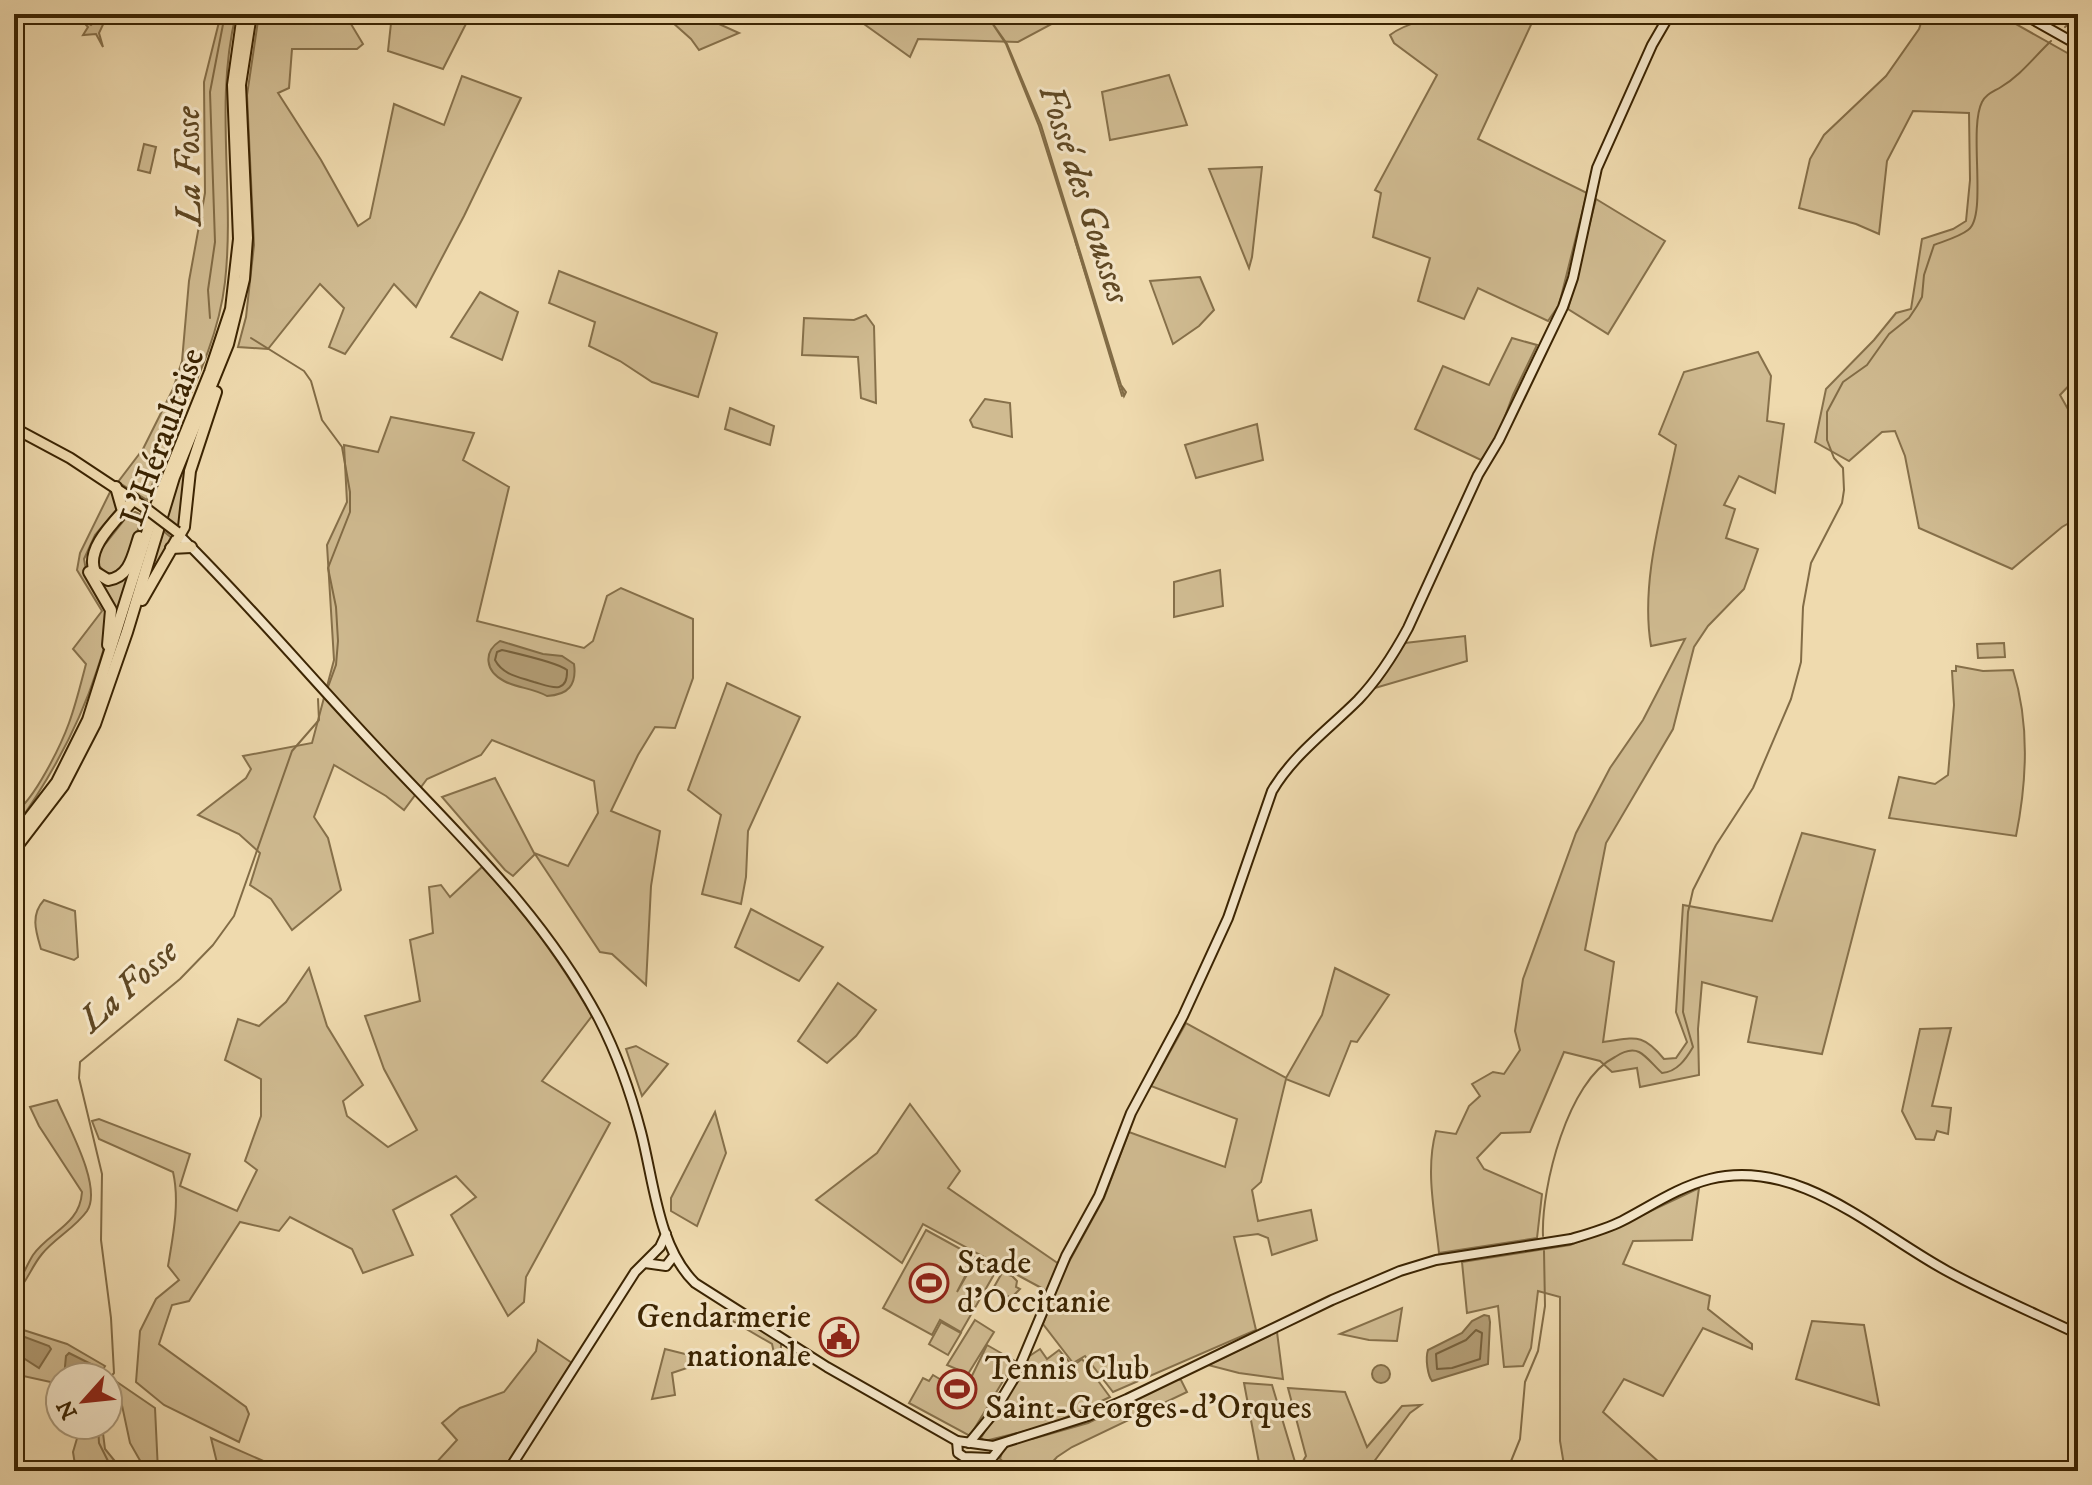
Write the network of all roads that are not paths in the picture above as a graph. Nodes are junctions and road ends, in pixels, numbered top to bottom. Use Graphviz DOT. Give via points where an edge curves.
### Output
graph roads {
  1 [pos="243,14"];
  2 [pos="251,14"];
  3 [pos="1670,14"];
  4 [pos="2023,14"];
  5 [pos="2078,45"];
  6 [pos="241,179"];
  7 [pos="14,428"];
  8 [pos="116,487"];
  9 [pos="138,502"];
  10 [pos="122,512"];
  11 [pos="178,534"];
  12 [pos="191,547"];
  13 [pos="171,548"];
  14 [pos="108,689"];
  15 [pos="46,797"];
  16 [pos="14,838"];
  17 [pos="14,850"];
  18 [pos="666,1234"];
  19 [pos="660,1247"];
  20 [pos="671,1257"];
  21 [pos="655,1260"];
  22 [pos="2078,1334"];
  23 [pos="965,1444"];
  24 [pos="995,1449"];
  25 [pos="508,1471"];
  1 -- 6 [label="highway, L'Héraultaise" via="233,85"];
  2 -- 6 [label="highway, L'Héraultaise" via="240,85"];
  3 -- 23 [label="street" via="1606,143 1563,307 1396,650 1369,688 1302,753 1272,791 1228,918 1131,1113 1099,1196 1066,1256 1016,1375 978,1434"];
  4 -- 5 [label="street"];
  6 -- 10 [label="highway" via="235,259 218,340 130,563 120,576 105,579 93,569 92,555"];
  6 -- 11 [label="highway" via="249,238 244,294 190,471 184,527"];
  6 -- 14 [label="highway, L'Héraultaise" via="247,238 238,308 218,374 161,515"];
  6 -- 15 [label="highway, L'Héraultaise" via="236,278 223,336 155,508 92,712"];
  7 -- 8 [label="main road"];
  8 -- 9 [label="main road"];
  8 -- 10 [label="highway"];
  9 -- 10 [label="highway"];
  9 -- 11 [label="main road, bridge"];
  10 -- 15 [label="highway" via="87,556 89,571 111,610 111,628 78,738"];
  11 -- 12 [label="street"];
  11 -- 13 [label="highway"];
  12 -- 13 [label="highway"];
  12 -- 18 [label="street" via="502,880 556,948 599,1020 623,1075"];
  13 -- 14 [label="highway" via="139,606"];
  14 -- 17 [label="highway, L'Héraultaise" via="73,770"];
  15 -- 16 [label="highway, L'Héraultaise"];
  18 -- 19 [label="street"];
  18 -- 20 [label="street"];
  19 -- 20 [label="street"];
  19 -- 21 [label="street"];
  20 -- 21 [label="street" via="663,1266"];
  20 -- 23 [label="street" via="697,1284 788,1344"];
  21 -- 25 [label="street" via="635,1272"];
  22 -- 24 [label="street" via="1946,1271 1814,1192 1769,1178 1738,1176 1683,1189 1624,1220 1571,1239 1436,1260 1400,1271 1127,1399"];
  23 -- 24 [label="street"];
  23 -- 24 [label="street" via="958,1453 964,1457 992,1458"];
}
